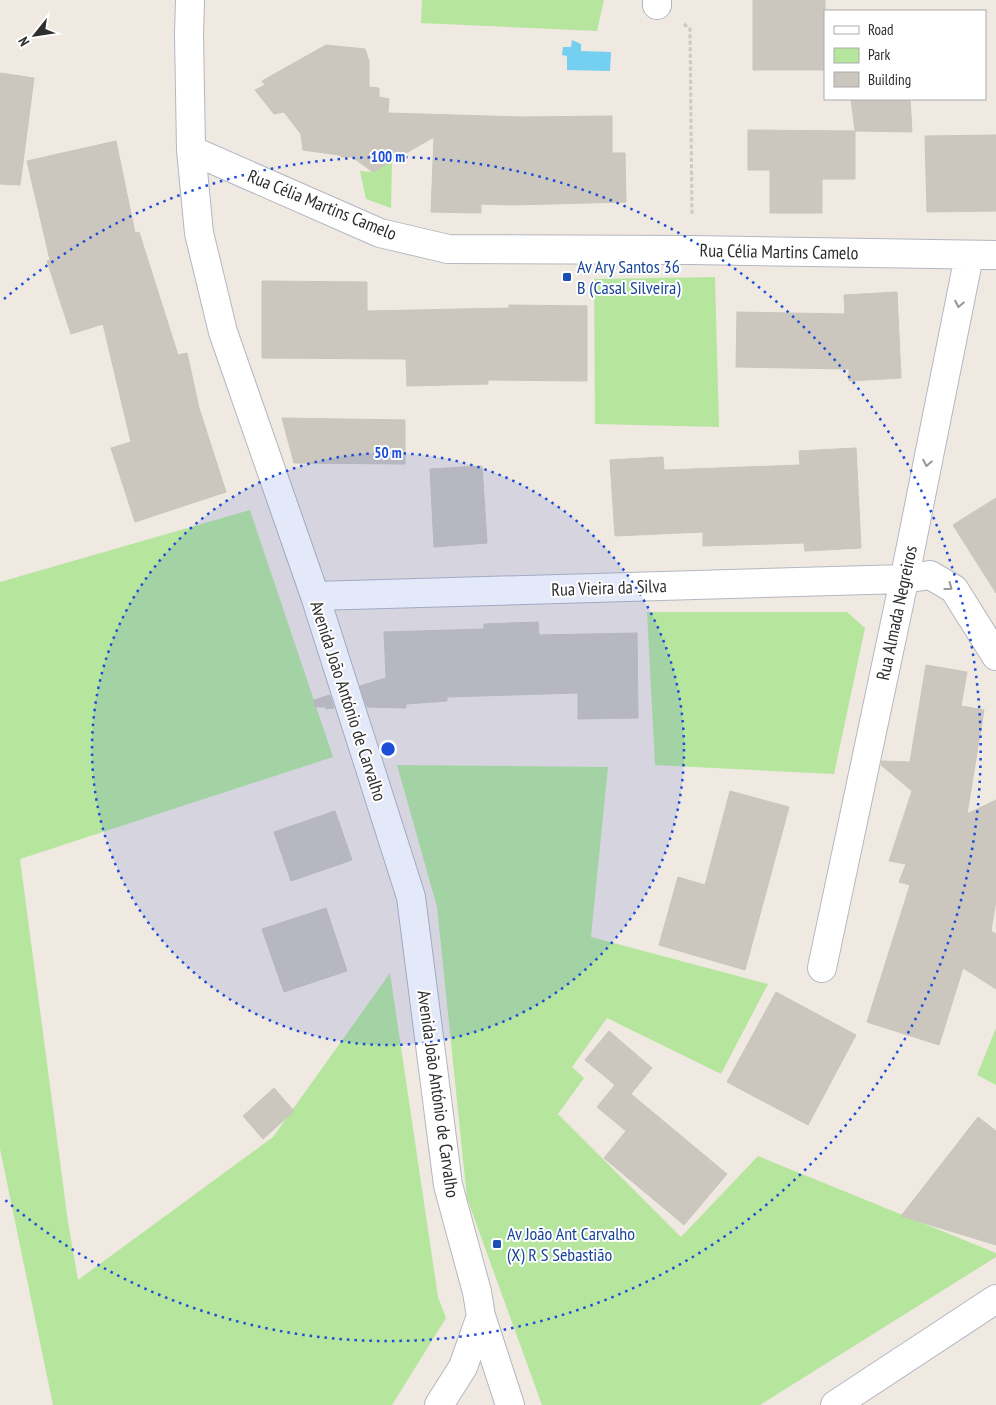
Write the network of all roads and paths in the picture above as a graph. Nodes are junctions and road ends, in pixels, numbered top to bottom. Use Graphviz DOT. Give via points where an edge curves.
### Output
graph roads {
  1 [pos="190,0"];
  2 [pos="657,2"];
  3 [pos="192,150"];
  4 [pos="692,250"];
  5 [pos="969,256"];
  6 [pos="996,256"];
  7 [pos="904,579"];
  8 [pos="314,596"];
  9 [pos="996,656"];
  10 [pos="822,968"];
  11 [pos="996,1299"];
  12 [pos="481,1316"];
  13 [pos="439,1405"];
  14 [pos="510,1405"];
  15 [pos="836,1405"];
  1 -- 3 [label="street, Avenida João António de Carvalho"];
  2 -- 4 [label="path" via="690,28"];
  3 -- 4 [label="street, Rua Célia Martins Camelo" via="380,233 448,248"];
  3 -- 8 [label="street, Avenida João António de Carvalho" via="199,232 223,332"];
  4 -- 5 [label="street, Rua Célia Martins Camelo"];
  5 -- 6 [label="street, Rua Célia Martins Camelo"];
  5 -- 7 [label="street, Rua Almada Negreiros, one-way"];
  7 -- 8 [label="street, Rua Vieira da Silva"];
  7 -- 9 [label="street, Rua Vieira da Silva, one-way" via="930,575 954,589"];
  7 -- 10 [label="street, Rua Almada Negreiros"];
  8 -- 12 [label="street, Avenida João António de Carvalho" via="411,897 448,1185"];
  11 -- 15 [label="street"];
  12 -- 13 [label="street" via="463,1367"];
  12 -- 14 [label="street, Avenida João António de Carvalho"];
}
